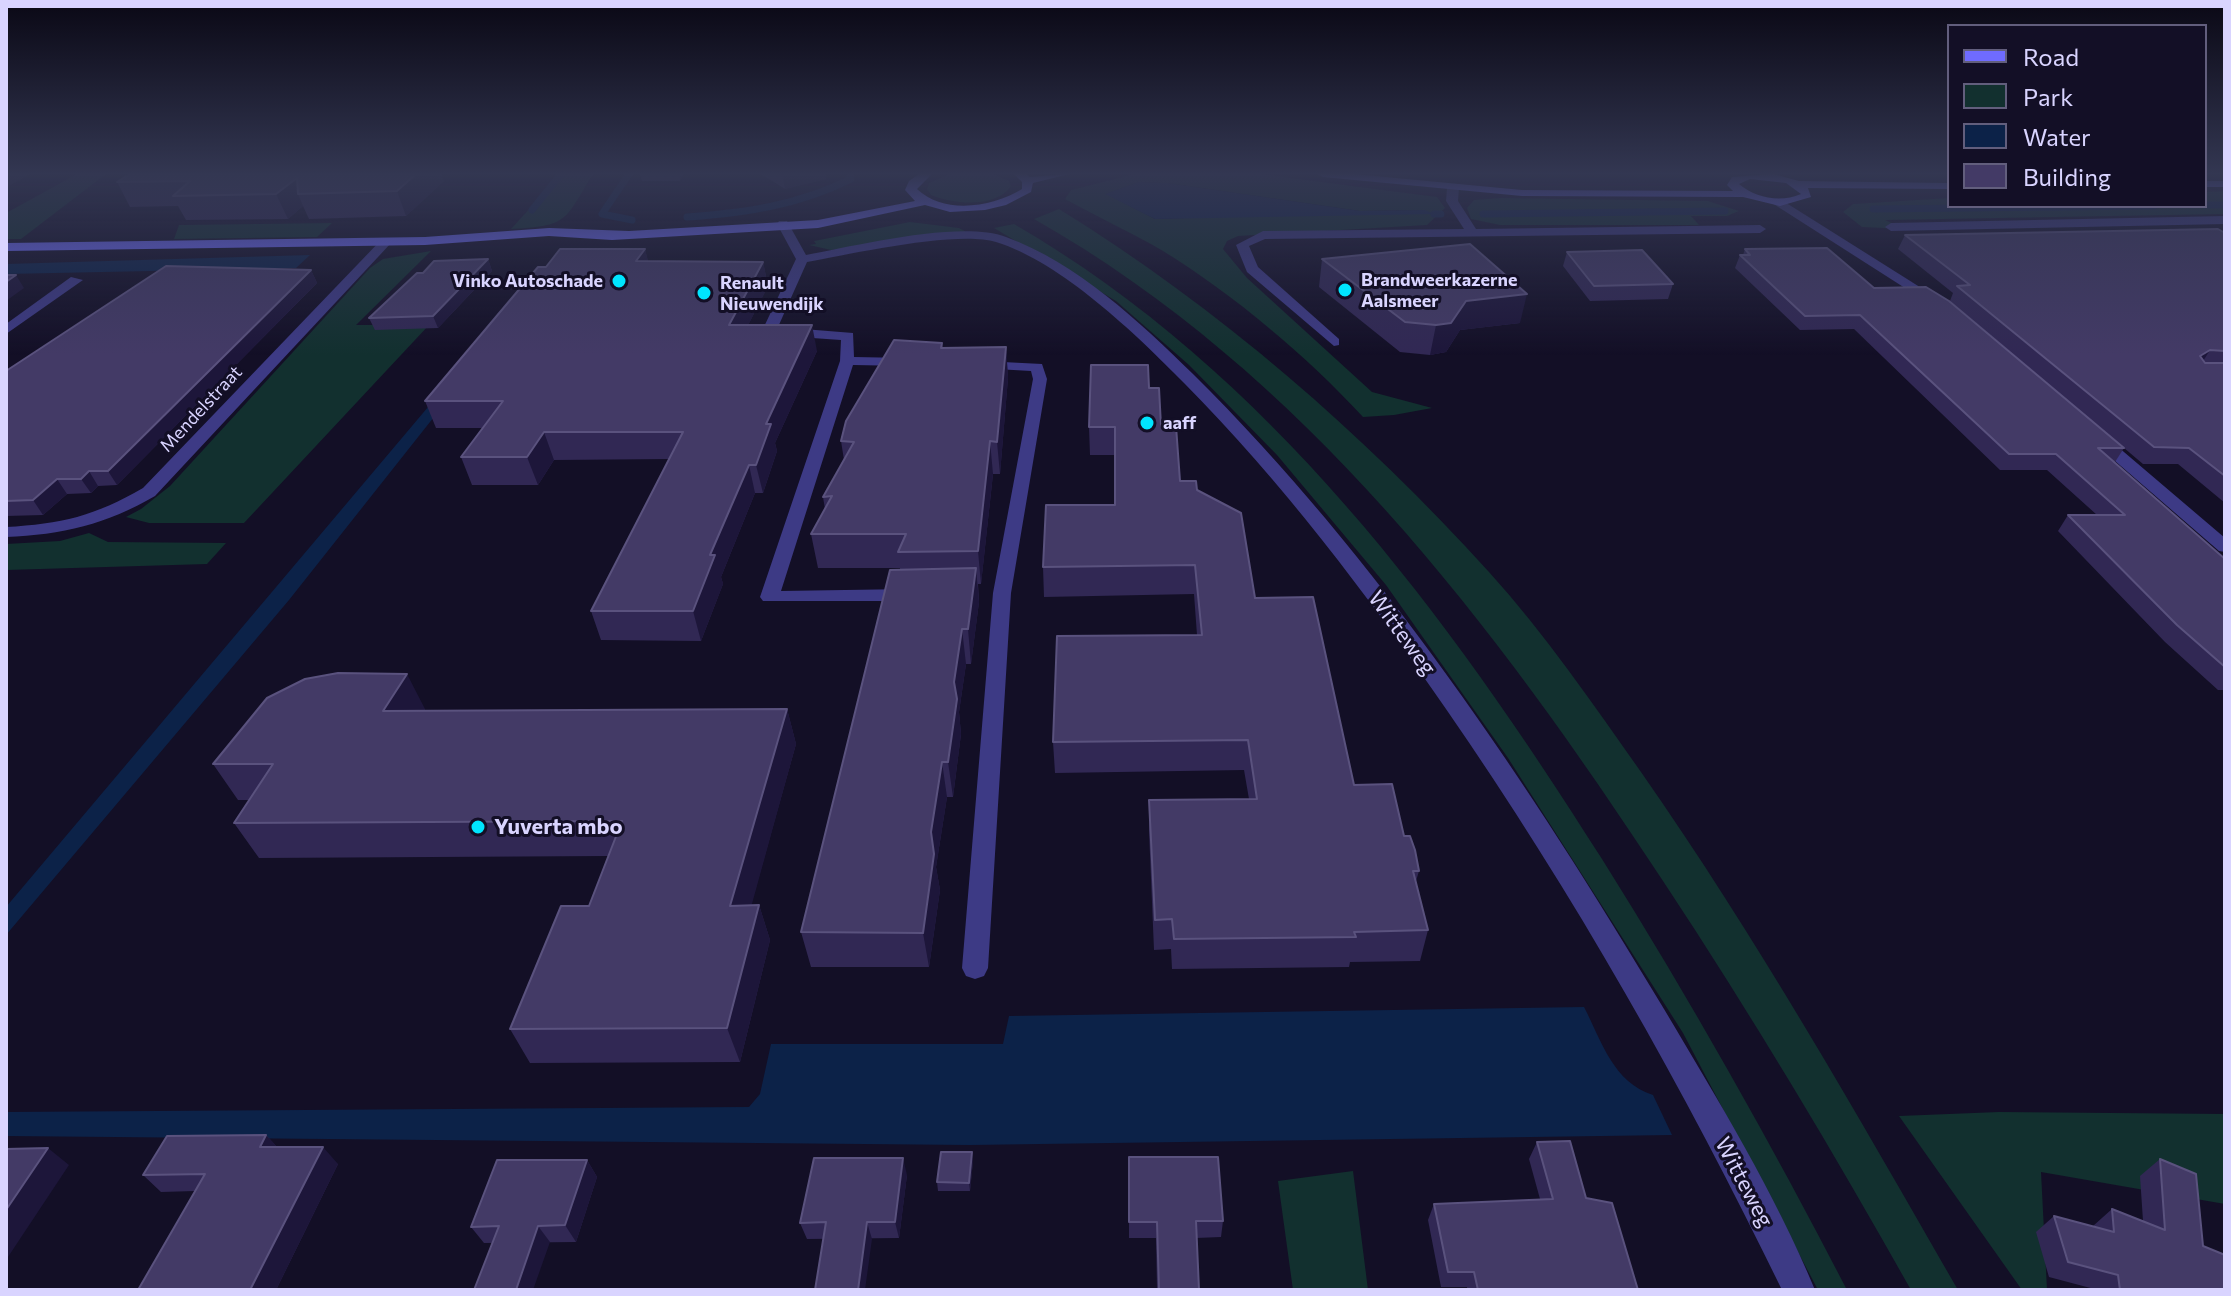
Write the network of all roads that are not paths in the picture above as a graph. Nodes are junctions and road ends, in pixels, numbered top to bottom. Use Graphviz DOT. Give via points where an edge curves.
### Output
graph roads {
  1 [pos="621,234"];
  2 [pos="789,234"];
  3 [pos="1290,234"];
  4 [pos="1832,234"];
  5 [pos="1837,234"];
  6 [pos="1843,241"];
  7 [pos="386,242"];
  8 [pos="6,247"];
  9 [pos="802,259"];
  10 [pos="76,280"];
  11 [pos="1949,310"];
  12 [pos="6,330"];
  13 [pos="1334,342"];
  14 [pos="847,361"];
  15 [pos="926,363"];
  16 [pos="973,365"];
  17 [pos="2084,426"];
  18 [pos="6,532"];
  19 [pos="2225,547"];
  20 [pos="925,594"];
  21 [pos="975,968"];
  22 [pos="1799,1290"];
  1 -- 7 [label="main road"];
  2 -- 9 [label="street"];
  3 -- 13 [label="street" via="1263,235 1242,245 1252,269"];
  4 -- 6 [label="street"];
  5 -- 6 [label="street"];
  6 -- 11 [label="street"];
  7 -- 8 [label="main road"];
  7 -- 18 [label="street, Mendelstraat" via="149,492 80,527"];
  9 -- 14 [label="street" via="769,331 848,336"];
  9 -- 22 [label="street, Witteweg" via="941,238 997,237 1109,305 1175,363 1331,535 1504,774 1649,1007"];
  10 -- 12 [label="street"];
  14 -- 15 [label="street"];
  14 -- 20 [label="street" via="770,597"];
  16 -- 21 [label="street" via="1037,367 1040,379 994,593"];
  17 -- 19 [label="street"];
}
